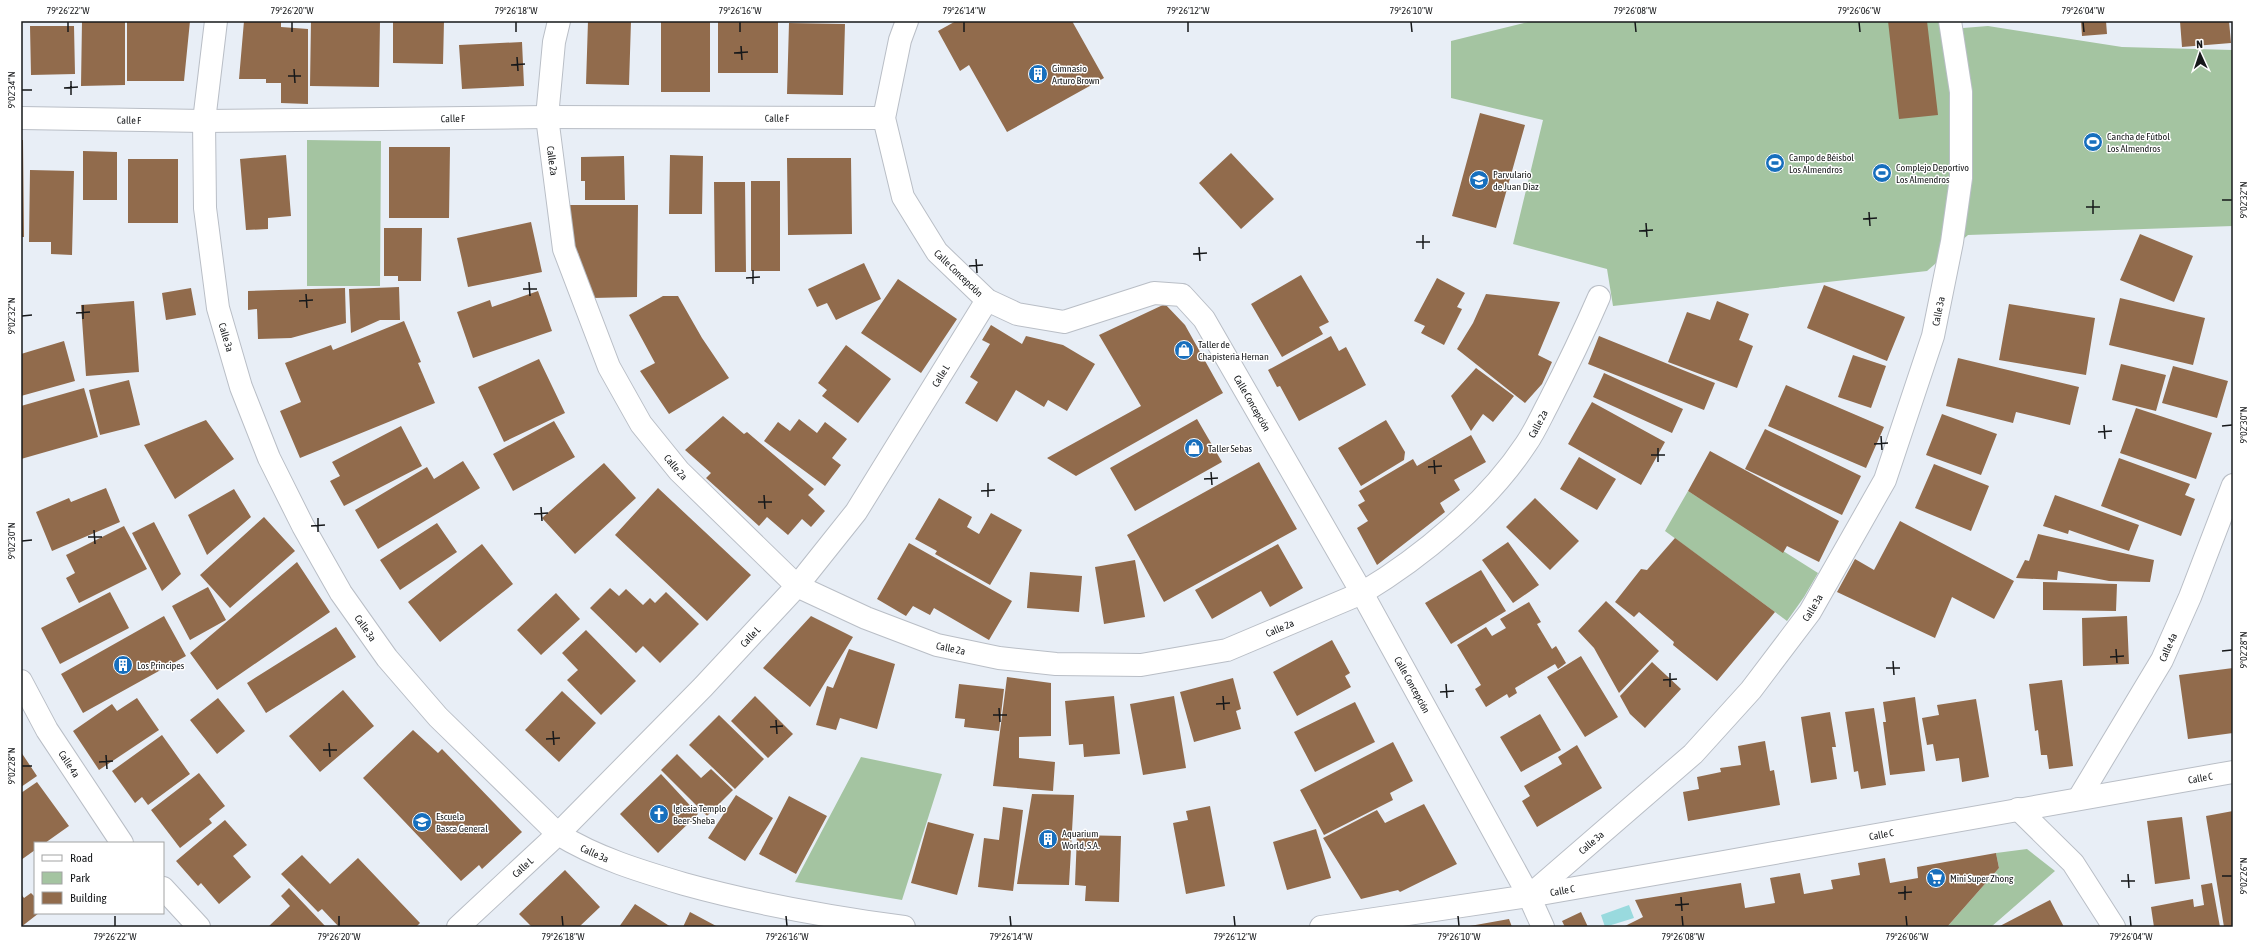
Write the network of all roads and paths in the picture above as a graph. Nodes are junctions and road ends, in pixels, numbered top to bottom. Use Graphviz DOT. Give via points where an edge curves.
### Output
graph roads {
  1 [pos="216,21"];
  2 [pos="559,21"];
  3 [pos="906,21"];
  4 [pos="1950,21"];
  5 [pos="547,117"];
  6 [pos="21,118"];
  7 [pos="884,118"];
  8 [pos="204,121"];
  9 [pos="1599,297"];
  10 [pos="987,300"];
  11 [pos="2233,486"];
  12 [pos="797,586"];
  13 [pos="1362,593"];
  14 [pos="21,681"];
  15 [pos="2233,772"];
  16 [pos="2079,798"];
  17 [pos="2018,809"];
  18 [pos="558,834"];
  19 [pos="121,842"];
  20 [pos="164,889"];
  21 [pos="1529,896"];
  22 [pos="199,927"];
  23 [pos="458,927"];
  24 [pos="904,927"];
  25 [pos="1321,927"];
  26 [pos="1543,927"];
  27 [pos="2114,927"];
  1 -- 8 [label="street, Calle 3a"];
  2 -- 5 [label="street, Calle 2a" via="554,42"];
  3 -- 7 [label="street, Calle Concepción"];
  4 -- 21 [label="street, Calle 3a" via="1961,92 1961,178 1952,242 1933,336 1885,480 1810,612 1751,690 1693,754"];
  5 -- 7 [label="street, Calle F"];
  5 -- 8 [label="street, Calle F"];
  5 -- 12 [label="street, Calle 2a" via="564,250 609,367 641,424 679,471"];
  6 -- 8 [label="street, Calle F"];
  7 -- 10 [label="street, Calle Concepción" via="904,197 937,252"];
  8 -- 18 [label="street, Calle 3a" via="205,208 218,308 241,387 269,458 299,520 341,592 387,658 438,717"];
  9 -- 13 [label="street, Calle 2a" via="1575,353 1527,443 1509,467 1440,537"];
  10 -- 12 [label="street, Calle L" via="856,512"];
  10 -- 13 [label="street, Calle Concepción" via="1017,314 1064,322 1154,293 1182,295 1204,319"];
  11 -- 16 [label="street, Calle 4a" via="2190,597 2162,660"];
  12 -- 13 [label="street, Calle 2a" via="866,618 937,645 999,658 1056,664 1141,664 1227,650"];
  12 -- 18 [label="street, Calle L" via="703,687"];
  13 -- 21 [label="street, Calle Concepción"];
  14 -- 19 [label="street, Calle 4a" via="46,730"];
  15 -- 16 [label="street, Calle C"];
  16 -- 17 [label="street, Calle C"];
  17 -- 21 [label="street, Calle C"];
  17 -- 27 [label="street" via="2073,863"];
  18 -- 23 [label="street, Calle L"];
  18 -- 24 [label="street, Calle 3a" via="584,850 642,871 740,899"];
  20 -- 22 [label="street"];
  21 -- 25 [label="street"];
  21 -- 26 [label="street, Calle Concepción"];
}
